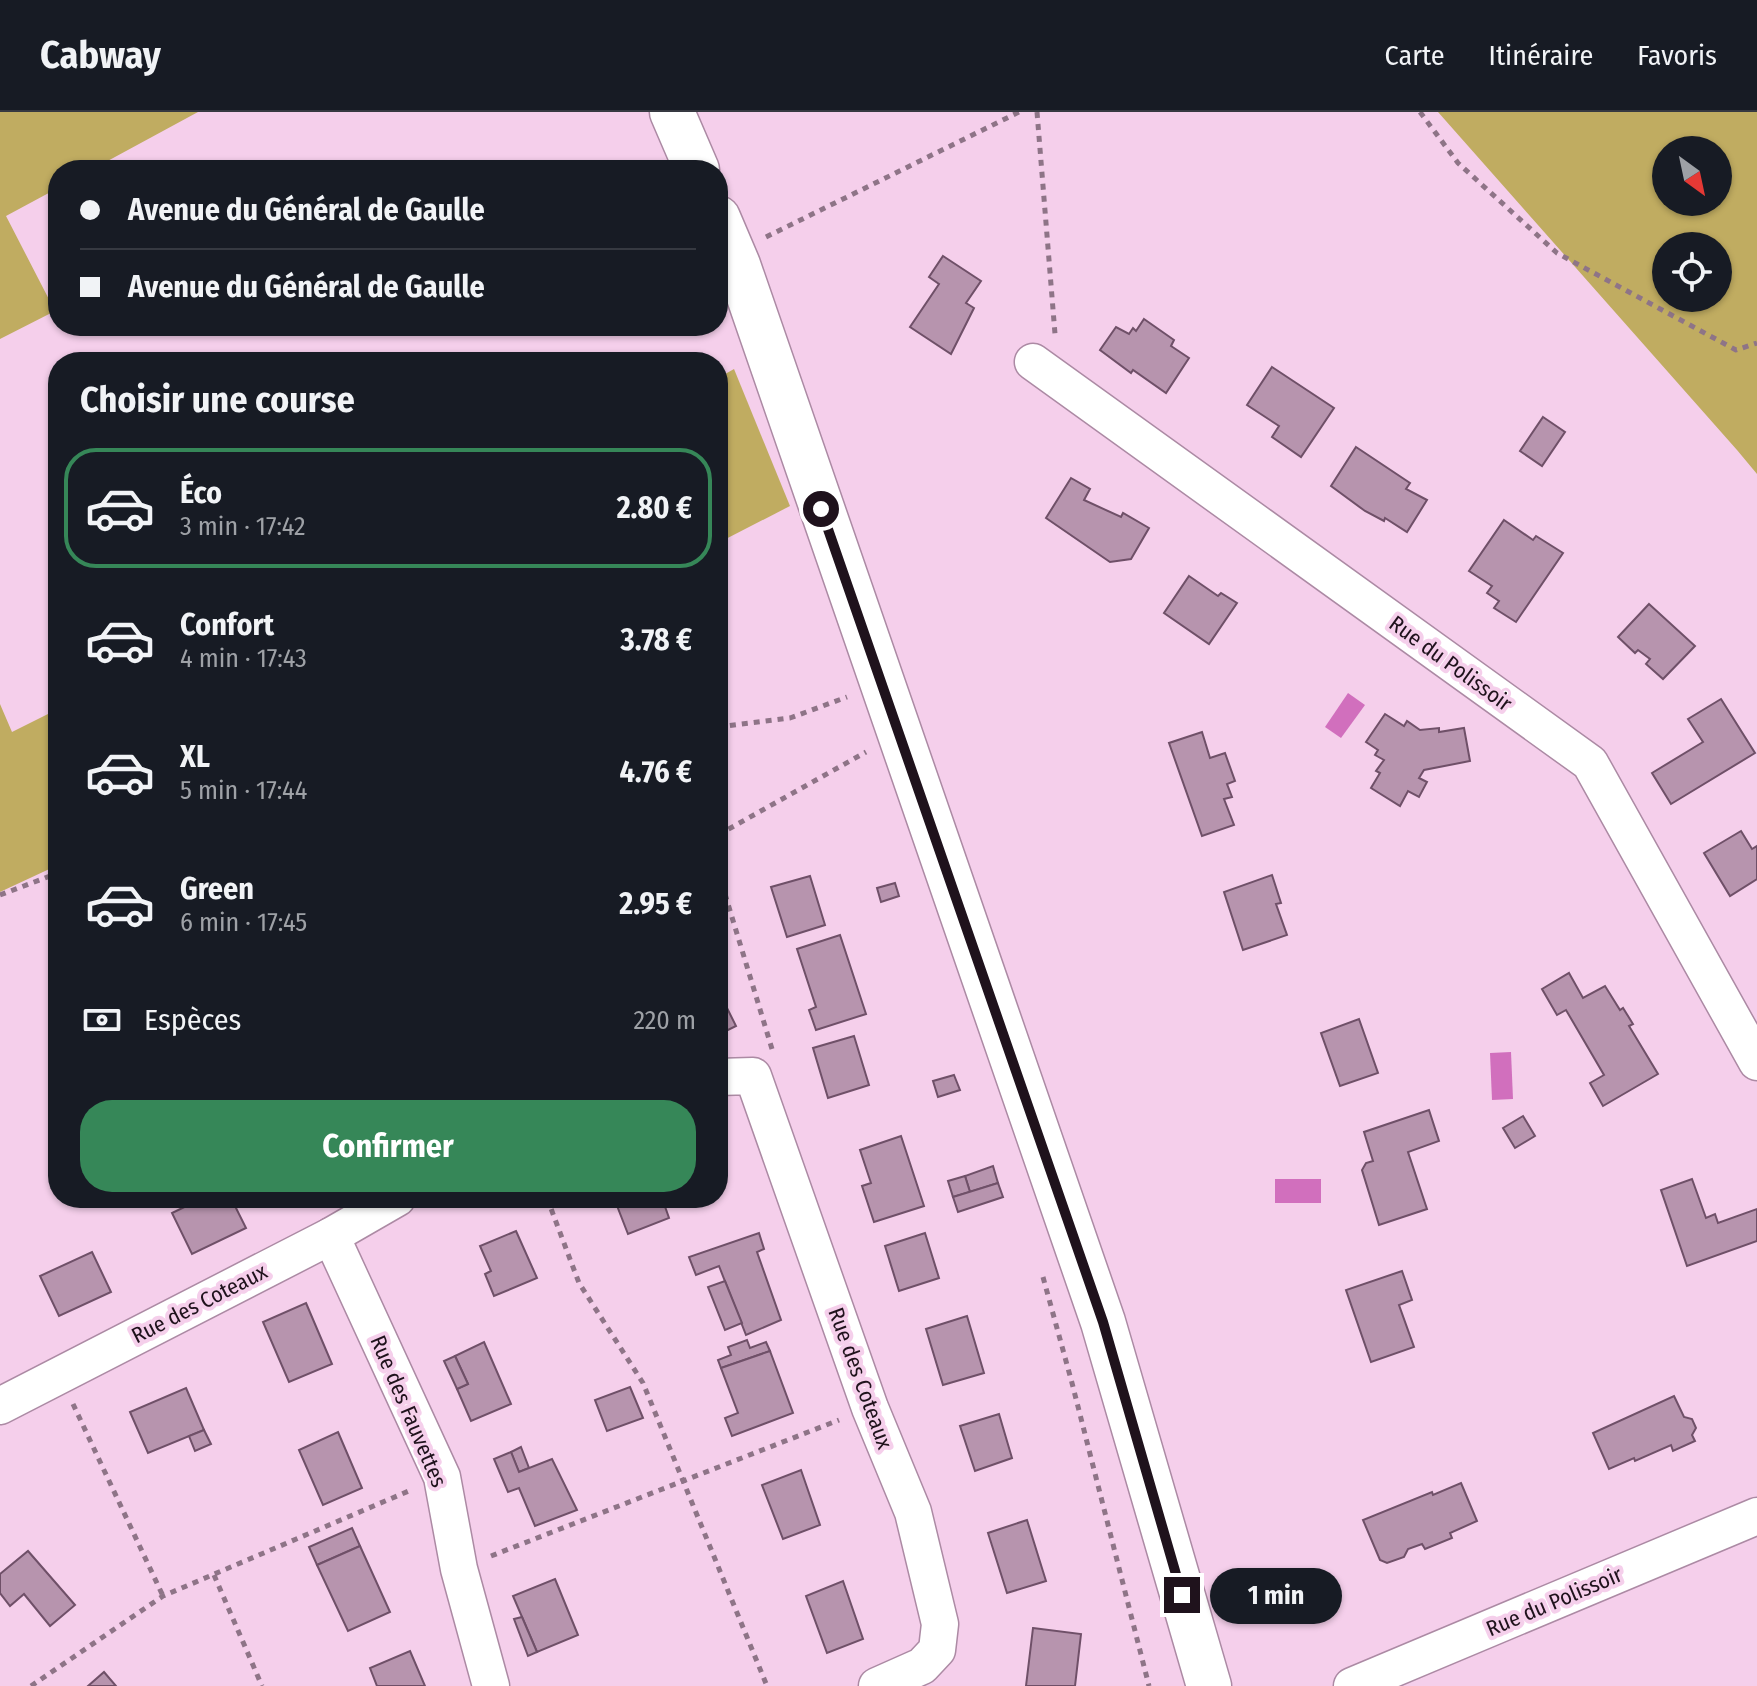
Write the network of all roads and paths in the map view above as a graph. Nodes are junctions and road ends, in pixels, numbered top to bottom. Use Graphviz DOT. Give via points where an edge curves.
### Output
graph roads {
  1 [pos="672,112"];
  2 [pos="1019,112"];
  3 [pos="1037,112"];
  4 [pos="1420,112"];
  5 [pos="693,160"];
  6 [pos="728,235"];
  7 [pos="728,242"];
  8 [pos="1757,343"];
  9 [pos="1046,371"];
  10 [pos="882,685"];
  11 [pos="728,726"];
  12 [pos="874,748"];
  13 [pos="728,829"];
  14 [pos="48,877"];
  15 [pos="0,895"];
  16 [pos="728,904"];
  17 [pos="1757,1062"];
  18 [pos="736,1076"];
  19 [pos="380,1208"];
  20 [pos="551,1208"];
  21 [pos="331,1236"];
  22 [pos="59,1374"];
  23 [pos="0,1406"];
  24 [pos="870,1408"];
  25 [pos="442,1477"];
  26 [pos="682,1482"];
  27 [pos="1757,1516"];
  28 [pos="459,1569"];
  29 [pos="214,1575"];
  30 [pos="163,1596"];
  31 [pos="31,1686"];
  32 [pos="262,1686"];
  33 [pos="491,1686"];
  34 [pos="767,1686"];
  35 [pos="877,1686"];
  36 [pos="1209,1686"];
  37 [pos="1352,1686"];
  1 -- 5 [label="main road"];
  2 -- 6 [label="path"];
  3 -- 9 [label="path"];
  4 -- 8 [label="path" via="1458,163 1557,253 1736,350"];
  7 -- 10 [label="main road"];
  9 -- 17 [label="street, Rue du Polissoir" via="1590,763"];
  10 -- 11 [label="path" via="790,718"];
  10 -- 36 [label="main road" via="1103,1322"];
  12 -- 13 [label="path"];
  14 -- 15 [label="path"];
  16 -- 18 [label="path" via="772,1048"];
  18 -- 24 [label="street, Rue des Coteaux"];
  19 -- 21 [label="street, Rue des Coteaux"];
  20 -- 26 [label="path" via="579,1283 643,1383"];
  21 -- 22 [label="street, Rue des Coteaux"];
  21 -- 25 [label="street, Rue des Fauvettes"];
  22 -- 23 [label="street, Rue des Coteaux"];
  22 -- 30 [label="path"];
  24 -- 26 [label="path"];
  24 -- 35 [label="street, Rue des Coteaux" via="913,1512 940,1624 937,1650 922,1666"];
  25 -- 28 [label="street, Rue des Fauvettes"];
  25 -- 29 [label="path"];
  26 -- 28 [label="path"];
  26 -- 34 [label="path"];
  27 -- 37 [label="street, Rue du Polissoir"];
  28 -- 33 [label="street, Rue des Fauvettes"];
  29 -- 30 [label="path"];
  29 -- 32 [label="path"];
  30 -- 31 [label="path"];
}
